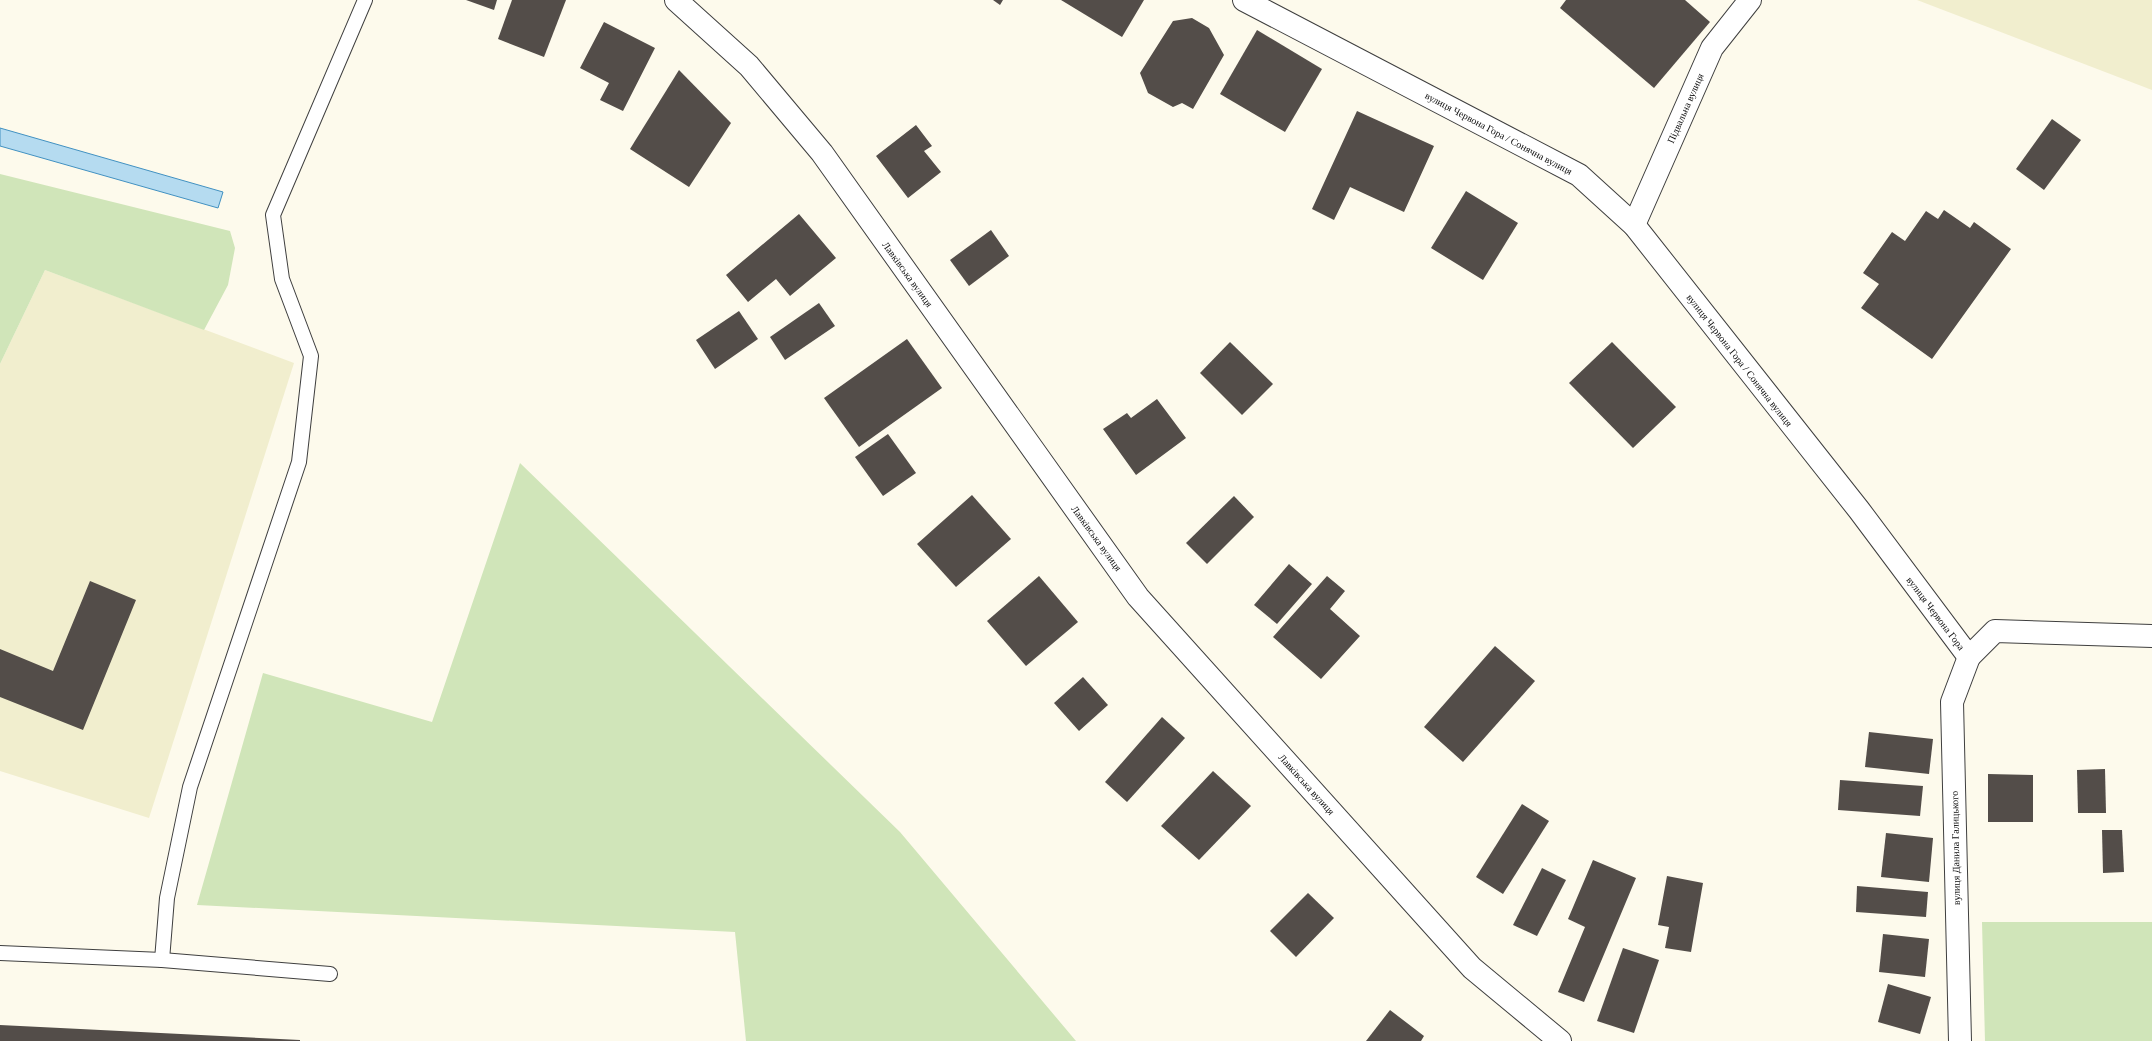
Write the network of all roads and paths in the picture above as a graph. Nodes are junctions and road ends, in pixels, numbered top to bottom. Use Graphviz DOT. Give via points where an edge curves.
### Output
graph roads {
  1 [pos="365,0"];
  2 [pos="676,0"];
  3 [pos="1244,0"];
  4 [pos="1750,0"];
  5 [pos="1634,225"];
  6 [pos="1859,510"];
  7 [pos="2152,636"];
  8 [pos="1969,657"];
  9 [pos="0,953"];
  10 [pos="162,960"];
  11 [pos="330,974"];
  12 [pos="1560,1041"];
  13 [pos="1960,1041"];
  1 -- 10 [label="lane" via="273,215 282,279 311,356 299,462 190,787 167,898"];
  2 -- 12 [label="street, Лавківська вулиця" via="749,66 822,153 1138,597 1472,968"];
  3 -- 5 [label="street, вулиця Червона Гора / Сонячна вулиця" via="1579,175"];
  4 -- 5 [label="street, Підвальна вулиця" via="1712,48"];
  5 -- 6 [label="street, вулиця Червона Гора / Сонячна вулиця"];
  6 -- 8 [label="street, вулиця Червона Гора"];
  7 -- 8 [label="street, вулиця Червона Гора" via="1995,631"];
  8 -- 13 [label="street, вулиця Данила Галицького" via="1952,702"];
  9 -- 10 [label="lane"];
  10 -- 11 [label="lane"];
}
